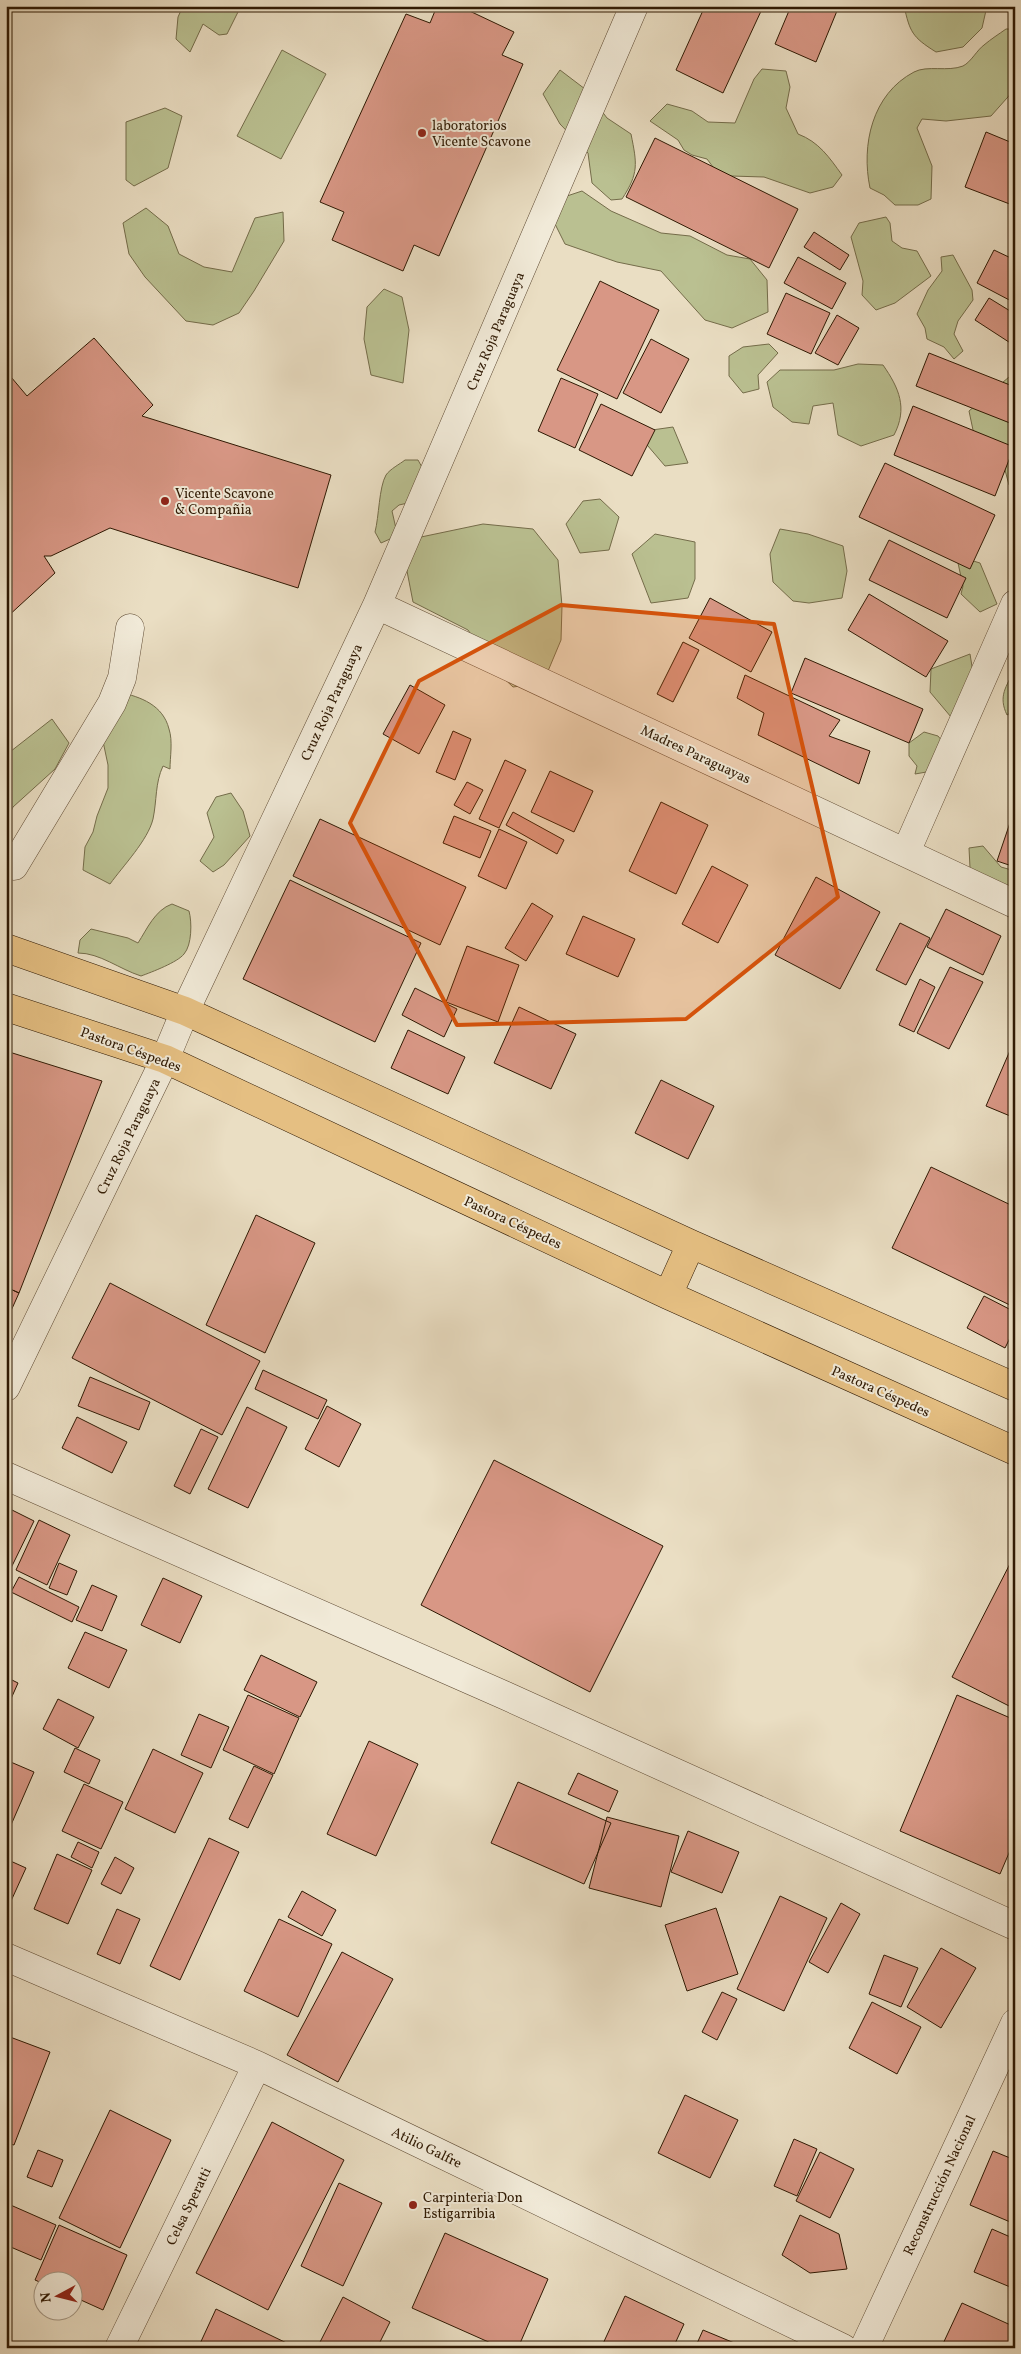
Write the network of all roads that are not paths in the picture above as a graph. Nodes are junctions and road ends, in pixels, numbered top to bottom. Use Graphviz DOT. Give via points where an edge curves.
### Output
graph roads {
  1 [pos="634,6"];
  2 [pos="1015,604"];
  3 [pos="377,605"];
  4 [pos="130,628"];
  5 [pos="906,852"];
  6 [pos="14,866"];
  7 [pos="1015,904"];
  8 [pos="6,948"];
  9 [pos="6,1007"];
  10 [pos="185,1011"];
  11 [pos="165,1059"];
  12 [pos="691,1244"];
  13 [pos="668,1295"];
  14 [pos="6,1387"];
  15 [pos="1015,1387"];
  16 [pos="1015,1451"];
  17 [pos="6,1476"];
  18 [pos="1015,1926"];
  19 [pos="6,1956"];
  20 [pos="1015,2023"];
  21 [pos="257,2065"];
  22 [pos="120,2348"];
  23 [pos="843,2348"];
  24 [pos="864,2348"];
  1 -- 3 [label="street, Cruz Roja Paraguaya"];
  2 -- 5 [label="street"];
  3 -- 5 [label="street, Madres Paraguayas"];
  3 -- 10 [label="street, Cruz Roja Paraguaya"];
  4 -- 6 [label="street" via="122,678 112,703"];
  5 -- 7 [label="street, Madres Paraguayas"];
  8 -- 10 [label="main road"];
  9 -- 11 [label="main road, Pastora Céspedes"];
  10 -- 11 [label="street, Cruz Roja Paraguaya"];
  10 -- 12 [label="main road"];
  11 -- 13 [label="main road, Pastora Céspedes"];
  11 -- 14 [label="street, Cruz Roja Paraguaya"];
  12 -- 13 [label="main road"];
  12 -- 15 [label="main road"];
  13 -- 16 [label="main road, Pastora Céspedes"];
  17 -- 18 [label="street" via="504,1695"];
  19 -- 21 [label="street, Atilio Galfre"];
  20 -- 24 [label="street, Reconstrucción Nacional"];
  21 -- 22 [label="street, Celsa Speratti"];
  21 -- 23 [label="street, Atilio Galfre"];
}
